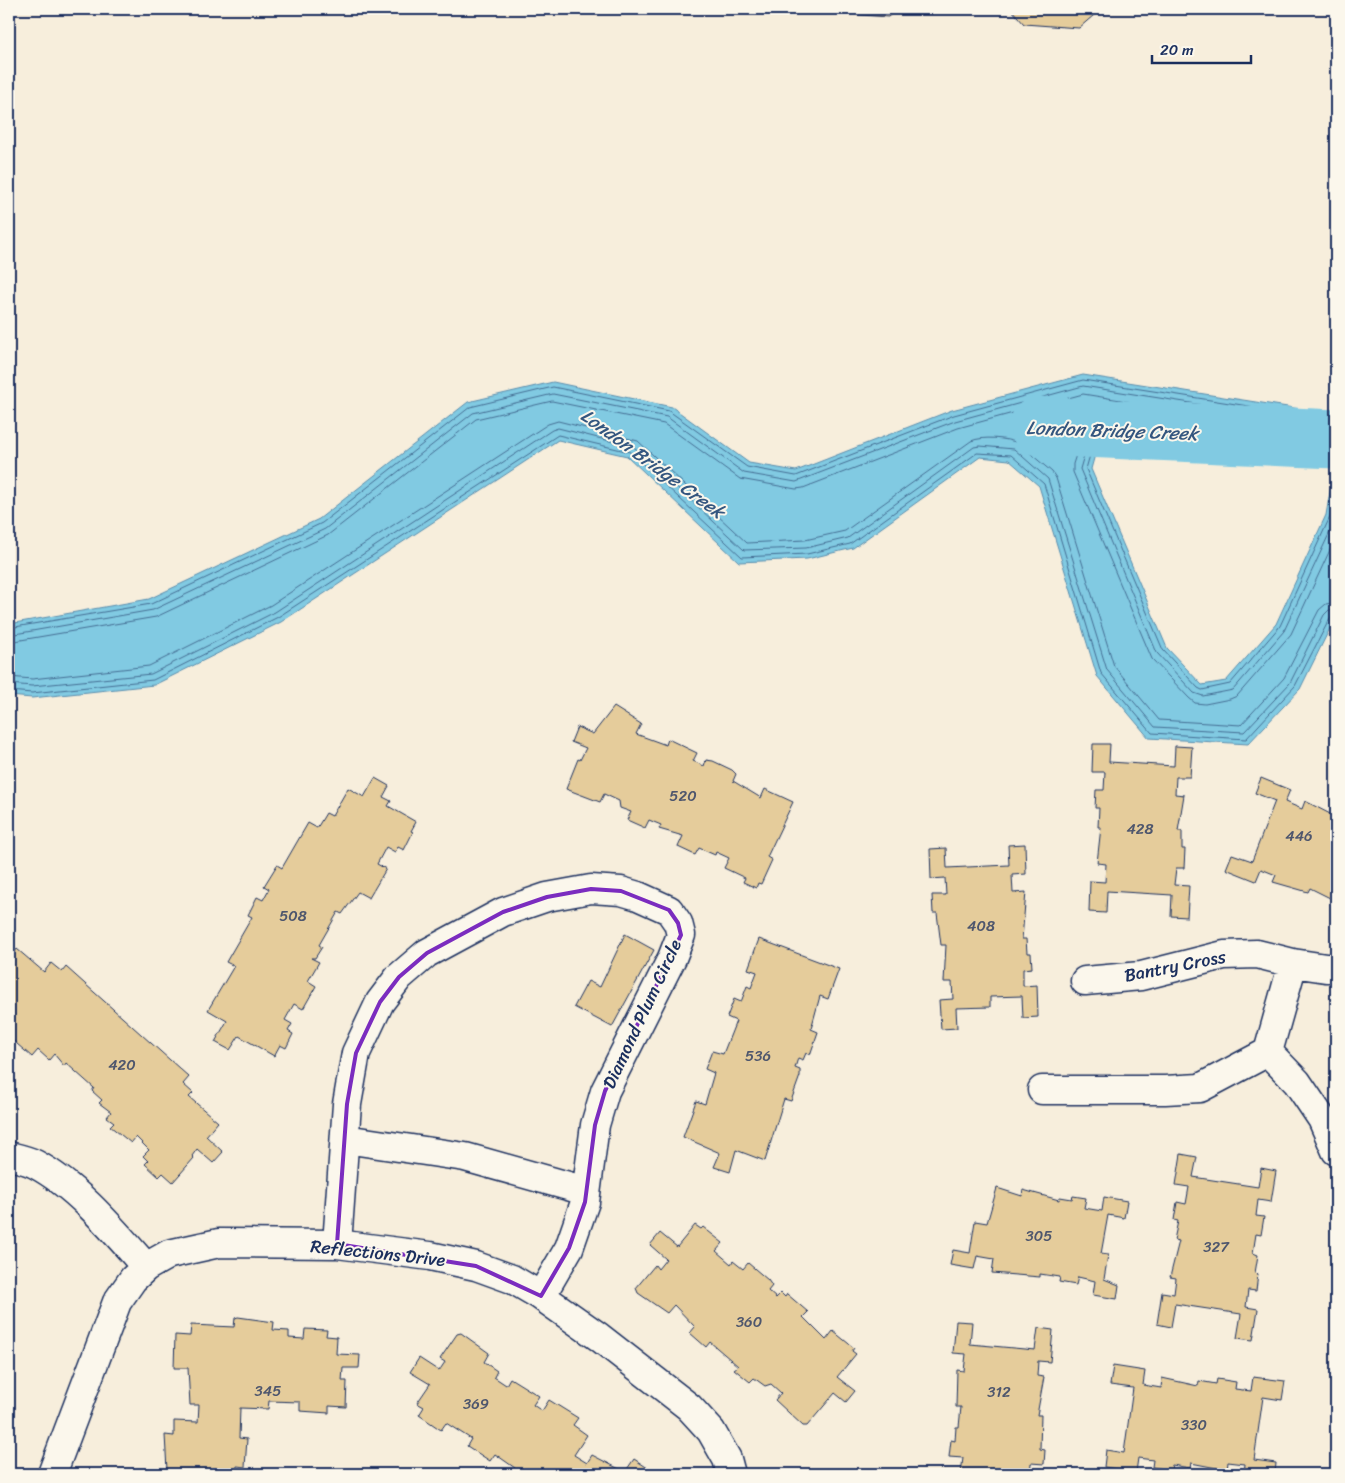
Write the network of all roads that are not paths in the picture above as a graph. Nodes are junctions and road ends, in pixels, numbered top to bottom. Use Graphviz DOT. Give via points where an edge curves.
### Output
graph roads {
  1 [pos="1293,963"];
  2 [pos="1336,968"];
  3 [pos="1085,981"];
  4 [pos="1268,1052"];
  5 [pos="1042,1090"];
  6 [pos="345,1139"];
  7 [pos="1336,1151"];
  8 [pos="9,1156"];
  9 [pos="586,1191"];
  10 [pos="337,1244"];
  11 [pos="146,1267"];
  12 [pos="541,1296"];
  13 [pos="52,1474"];
  14 [pos="731,1474"];
  1 -- 2 [label="street, Bantry Cross"];
  1 -- 3 [label="street, Bantry Cross" via="1257,954 1224,955 1142,976"];
  1 -- 4 [label="street"];
  4 -- 5 [label="street" via="1200,1088"];
  4 -- 7 [label="street" via="1297,1082 1322,1119"];
  6 -- 9 [label="street" via="465,1156"];
  6 -- 9 [label="street, Diamond Plum Circle" via="356,1053 380,1002 399,977 427,953 503,912 547,897 591,890 621,891 669,910 678,923 680,935 672,958 605,1091 595,1125"];
  6 -- 10 [label="street, Diamond Plum Circle"];
  8 -- 11 [label="street" via="34,1163 64,1183 112,1228"];
  9 -- 12 [label="street, Diamond Plum Circle" via="569,1248"];
  10 -- 11 [label="street, Reflections Drive" via="219,1243 169,1254"];
  10 -- 12 [label="street, Reflections Drive" via="430,1256 476,1266 512,1279"];
  11 -- 13 [label="street, Reflections Drive" via="116,1302"];
  12 -- 14 [label="street, Reflections Drive" via="689,1407 711,1431"];
}
